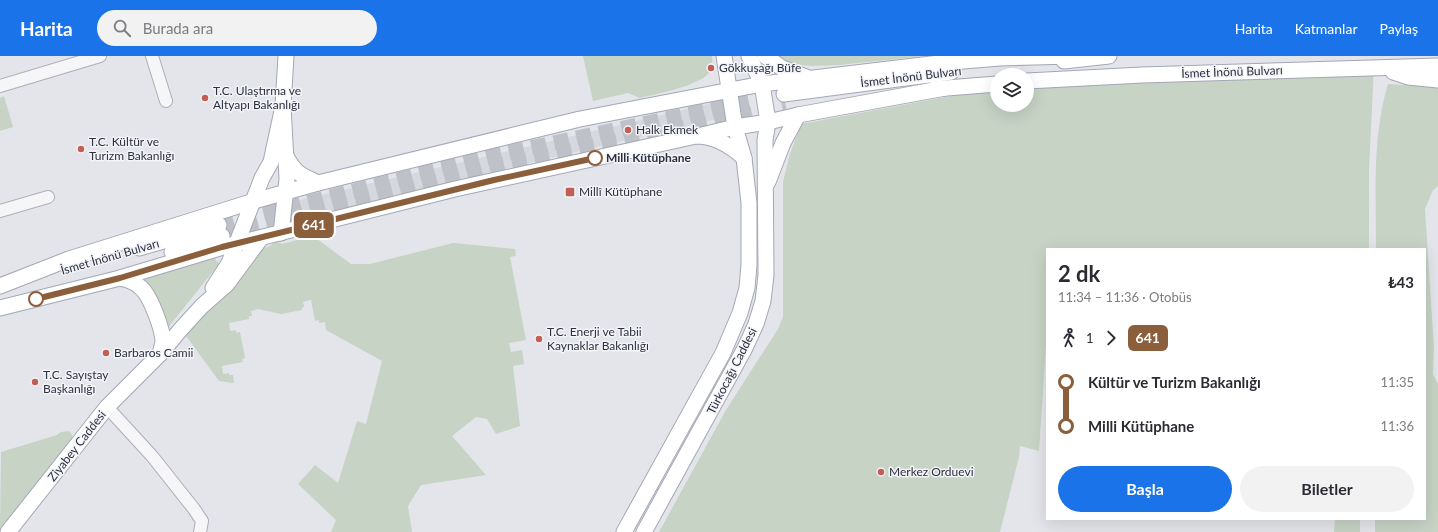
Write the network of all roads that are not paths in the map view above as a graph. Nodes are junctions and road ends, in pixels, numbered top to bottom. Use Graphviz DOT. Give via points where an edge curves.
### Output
graph roads {
  1 [pos="100,56"];
  2 [pos="152,56"];
  3 [pos="286,56"];
  4 [pos="724,56"];
  5 [pos="749,56"];
  6 [pos="765,56"];
  7 [pos="1073,56"];
  8 [pos="1109,56"];
  9 [pos="1033,57"];
  10 [pos="1438,66"];
  11 [pos="1374,67"];
  12 [pos="1438,71"];
  13 [pos="809,78"];
  14 [pos="1438,80"];
  15 [pos="1034,81"];
  16 [pos="762,84"];
  17 [pos="990,85"];
  18 [pos="0,86"];
  19 [pos="729,91"];
  20 [pos="166,101"];
  21 [pos="789,105"];
  22 [pos="283,106"];
  23 [pos="768,122"];
  24 [pos="735,128"];
  25 [pos="698,136"];
  26 [pos="286,154"];
  27 [pos="744,158"];
  28 [pos="318,183"];
  29 [pos="766,188"];
  30 [pos="286,193"];
  31 [pos="48,197"];
  32 [pos="254,201"];
  33 [pos="0,211"];
  34 [pos="281,233"];
  35 [pos="261,238"];
  36 [pos="236,244"];
  37 [pos="120,278"];
  38 [pos="0,287"];
  39 [pos="202,306"];
  40 [pos="0,308"];
  41 [pos="160,354"];
  42 [pos="107,407"];
  43 [pos="8,532"];
  44 [pos="200,532"];
  45 [pos="624,532"];
  46 [pos="644,532"];
  1 -- 18 [label="street"];
  2 -- 20 [label="street"];
  3 -- 22 [label="main road"];
  4 -- 19 [label="main road, Türkocağı Caddesi"];
  5 -- 16 [label="main road, Türkocağı Caddesi"];
  6 -- 13 [label="main road" via="782,68"];
  7 -- 9 [label="main road"];
  8 -- 21 [label="main road, İsmet İnönü Bulvarı" via="948,72"];
  9 -- 13 [label="main road" via="939,63"];
  10 -- 11 [label="main road, İsmet İnönü Bulvarı"];
  11 -- 12 [label="main road"];
  11 -- 14 [label="main road" via="1408,77"];
  11 -- 15 [label="main road, İsmet İnönü Bulvarı"];
  13 -- 16 [label="main road"];
  16 -- 19 [label="main road"];
  16 -- 23 [label="main road, Türkocağı Caddesi"];
  17 -- 21 [label="main road, İsmet İnönü Bulvarı"];
  19 -- 24 [label="main road, Türkocağı Caddesi"];
  19 -- 28 [label="main road" via="580,119"];
  21 -- 23 [label="main road"];
  21 -- 29 [label="main road" via="783,143"];
  22 -- 26 [label="main road"];
  22 -- 32 [label="main road" via="271,162"];
  23 -- 24 [label="main road"];
  23 -- 29 [label="main road, Türkocağı Caddesi" via="765,140"];
  24 -- 25 [label="main road"];
  24 -- 27 [label="main road, Türkocağı Caddesi"];
  25 -- 27 [label="main road" via="723,142"];
  25 -- 34 [label="main road" via="494,180"];
  26 -- 28 [label="main road" via="293,169"];
  26 -- 30 [label="main road"];
  27 -- 45 [label="main road, Türkocağı Caddesi" via="750,231 749,265 740,313 723,353"];
  28 -- 30 [label="main road"];
  29 -- 46 [label="main road, Türkocağı Caddesi" via="766,275 763,301 756,324 731,376"];
  30 -- 32 [label="main road"];
  30 -- 34 [label="main road"];
  31 -- 33 [label="street"];
  32 -- 36 [label="main road"];
  32 -- 38 [label="main road" via="69,260"];
  34 -- 35 [label="main road"];
  35 -- 36 [label="main road"];
  35 -- 39 [label="main road, Ziyabey Caddesi" via="227,284"];
  36 -- 37 [label="main road"];
  36 -- 39 [label="main road" via="229,263"];
  37 -- 40 [label="main road"];
  37 -- 41 [label="main road" via="134,281 148,298 163,341"];
  38 -- 40 [label="main road, İsmet İnönü Bulvarı" via="221,231"];
  39 -- 41 [label="main road, Ziyabey Caddesi"];
  41 -- 42 [label="main road, Ziyabey Caddesi"];
  42 -- 43 [label="main road, Ziyabey Caddesi"];
  42 -- 44 [label="street" via="152,456 194,509 202,520"];
}
